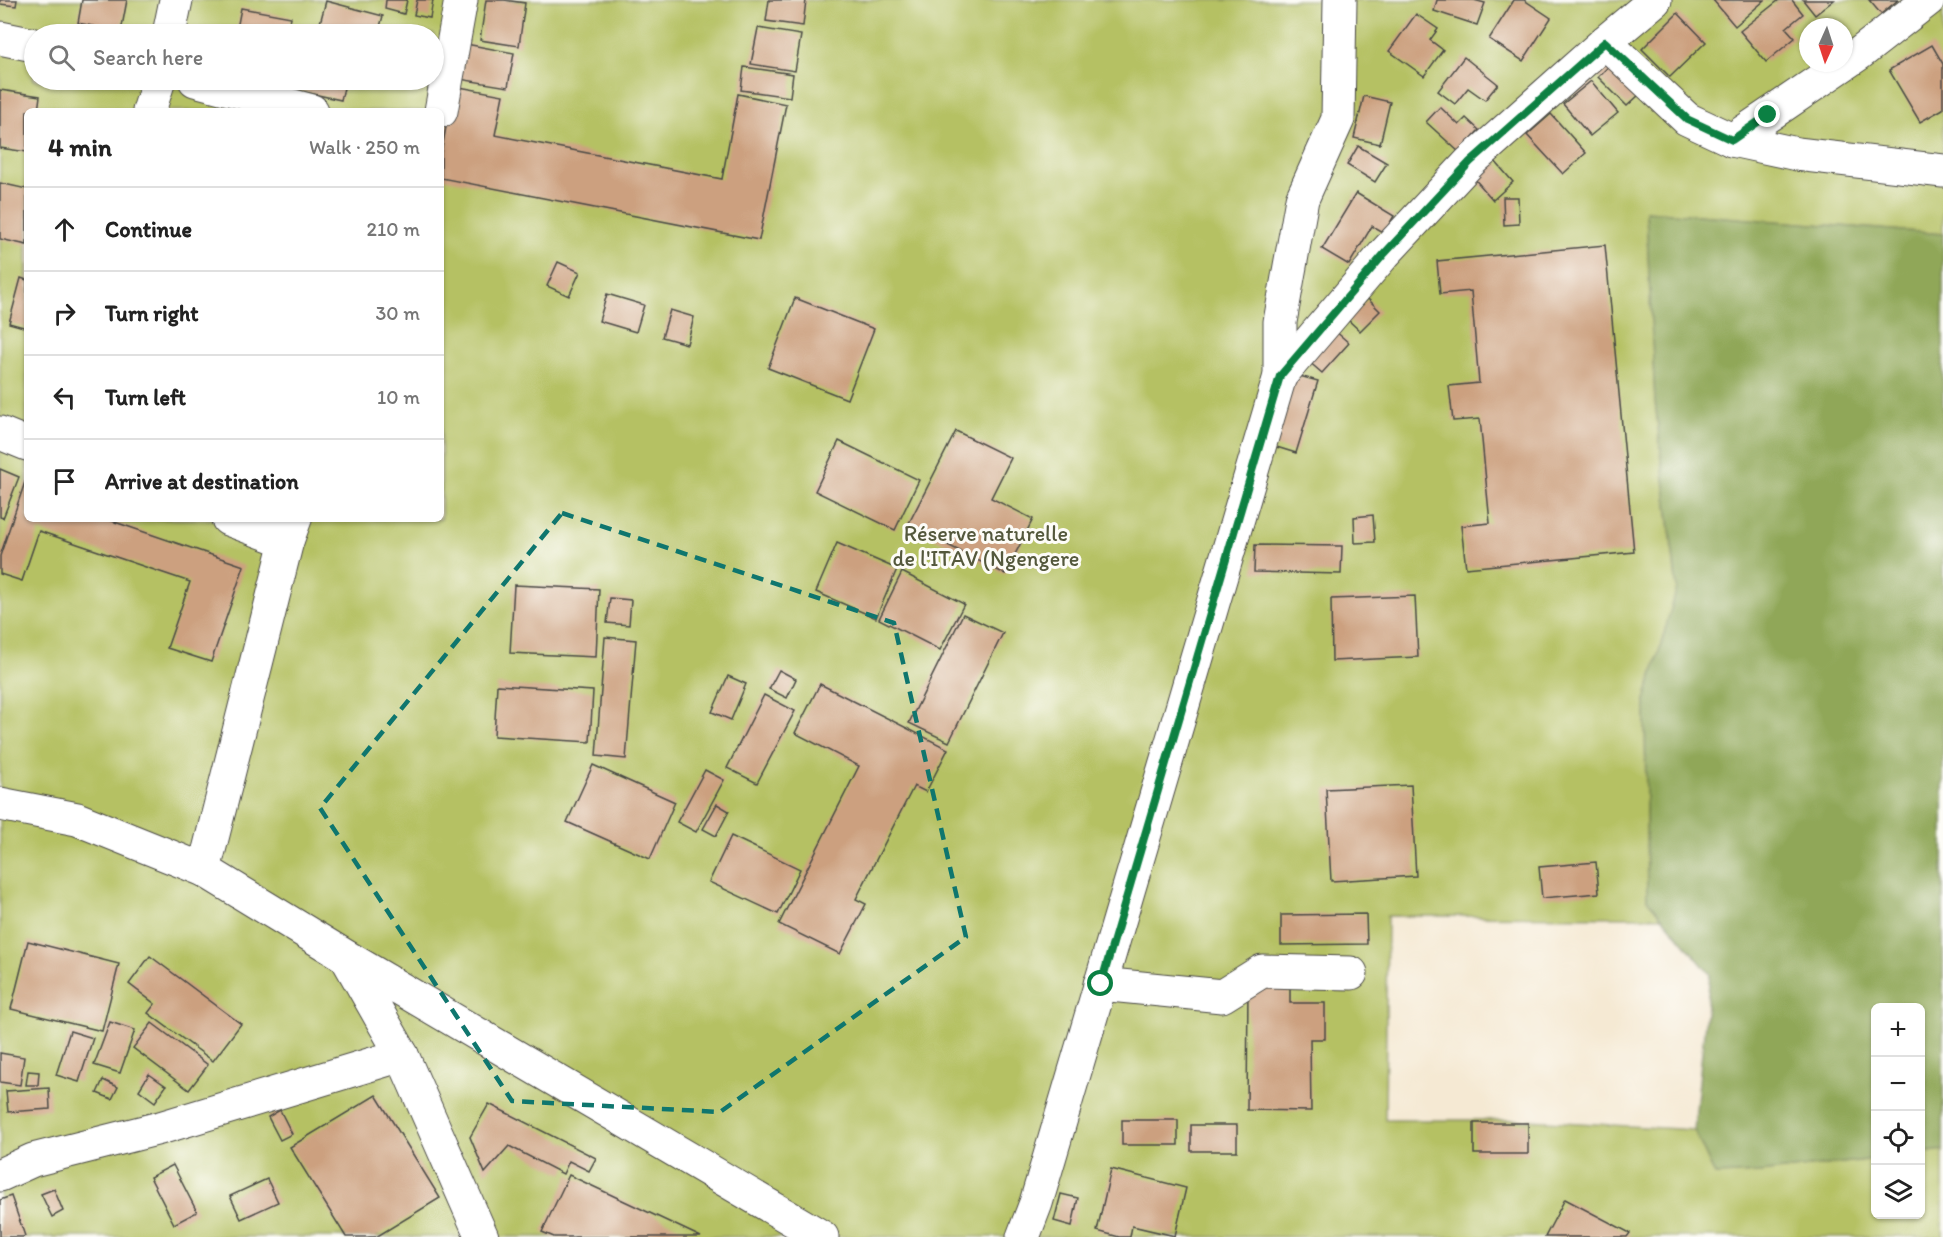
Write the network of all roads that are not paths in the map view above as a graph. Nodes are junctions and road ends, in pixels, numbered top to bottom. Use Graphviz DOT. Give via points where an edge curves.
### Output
graph roads {
  1 [pos="176,0"];
  2 [pos="461,0"];
  3 [pos="1340,0"];
  4 [pos="1655,0"];
  5 [pos="1928,0"];
  6 [pos="171,24"];
  7 [pos="0,38"];
  8 [pos="1605,42"];
  9 [pos="24,43"];
  10 [pos="156,90"];
  11 [pos="233,90"];
  12 [pos="150,108"];
  13 [pos="301,108"];
  14 [pos="442,108"];
  15 [pos="1732,140"];
  16 [pos="1943,171"];
  17 [pos="1280,376"];
  18 [pos="0,433"];
  19 [pos="24,443"];
  20 [pos="245,522"];
  21 [pos="291,530"];
  22 [pos="0,804"];
  23 [pos="204,870"];
  24 [pos="345,956"];
  25 [pos="1351,973"];
  26 [pos="1101,984"];
  27 [pos="402,1055"];
  28 [pos="0,1175"];
  29 [pos="482,1237"];
  30 [pos="822,1237"];
  31 [pos="1023,1237"];
  1 -- 6 [label="street"];
  2 -- 14 [label="street"];
  3 -- 17 [label="street" via="1338,119 1302,199 1280,322"];
  4 -- 8 [label="street"];
  5 -- 15 [label="street" via="1860,53"];
  7 -- 9 [label="street"];
  8 -- 15 [label="street" via="1687,119"];
  8 -- 17 [label="street" via="1470,162 1385,253"];
  10 -- 12 [label="street"];
  11 -- 13 [label="street"];
  15 -- 16 [label="street" via="1797,154"];
  17 -- 26 [label="street"];
  18 -- 19 [label="street"];
  20 -- 21 [label="street"];
  21 -- 23 [label="street"];
  22 -- 23 [label="street" via="76,819"];
  23 -- 24 [label="street"];
  24 -- 27 [label="street"];
  24 -- 30 [label="street"];
  25 -- 26 [label="street" via="1262,970 1222,996"];
  26 -- 31 [label="street"];
  27 -- 28 [label="street" via="160,1128 33,1160"];
  27 -- 29 [label="street"];
}
